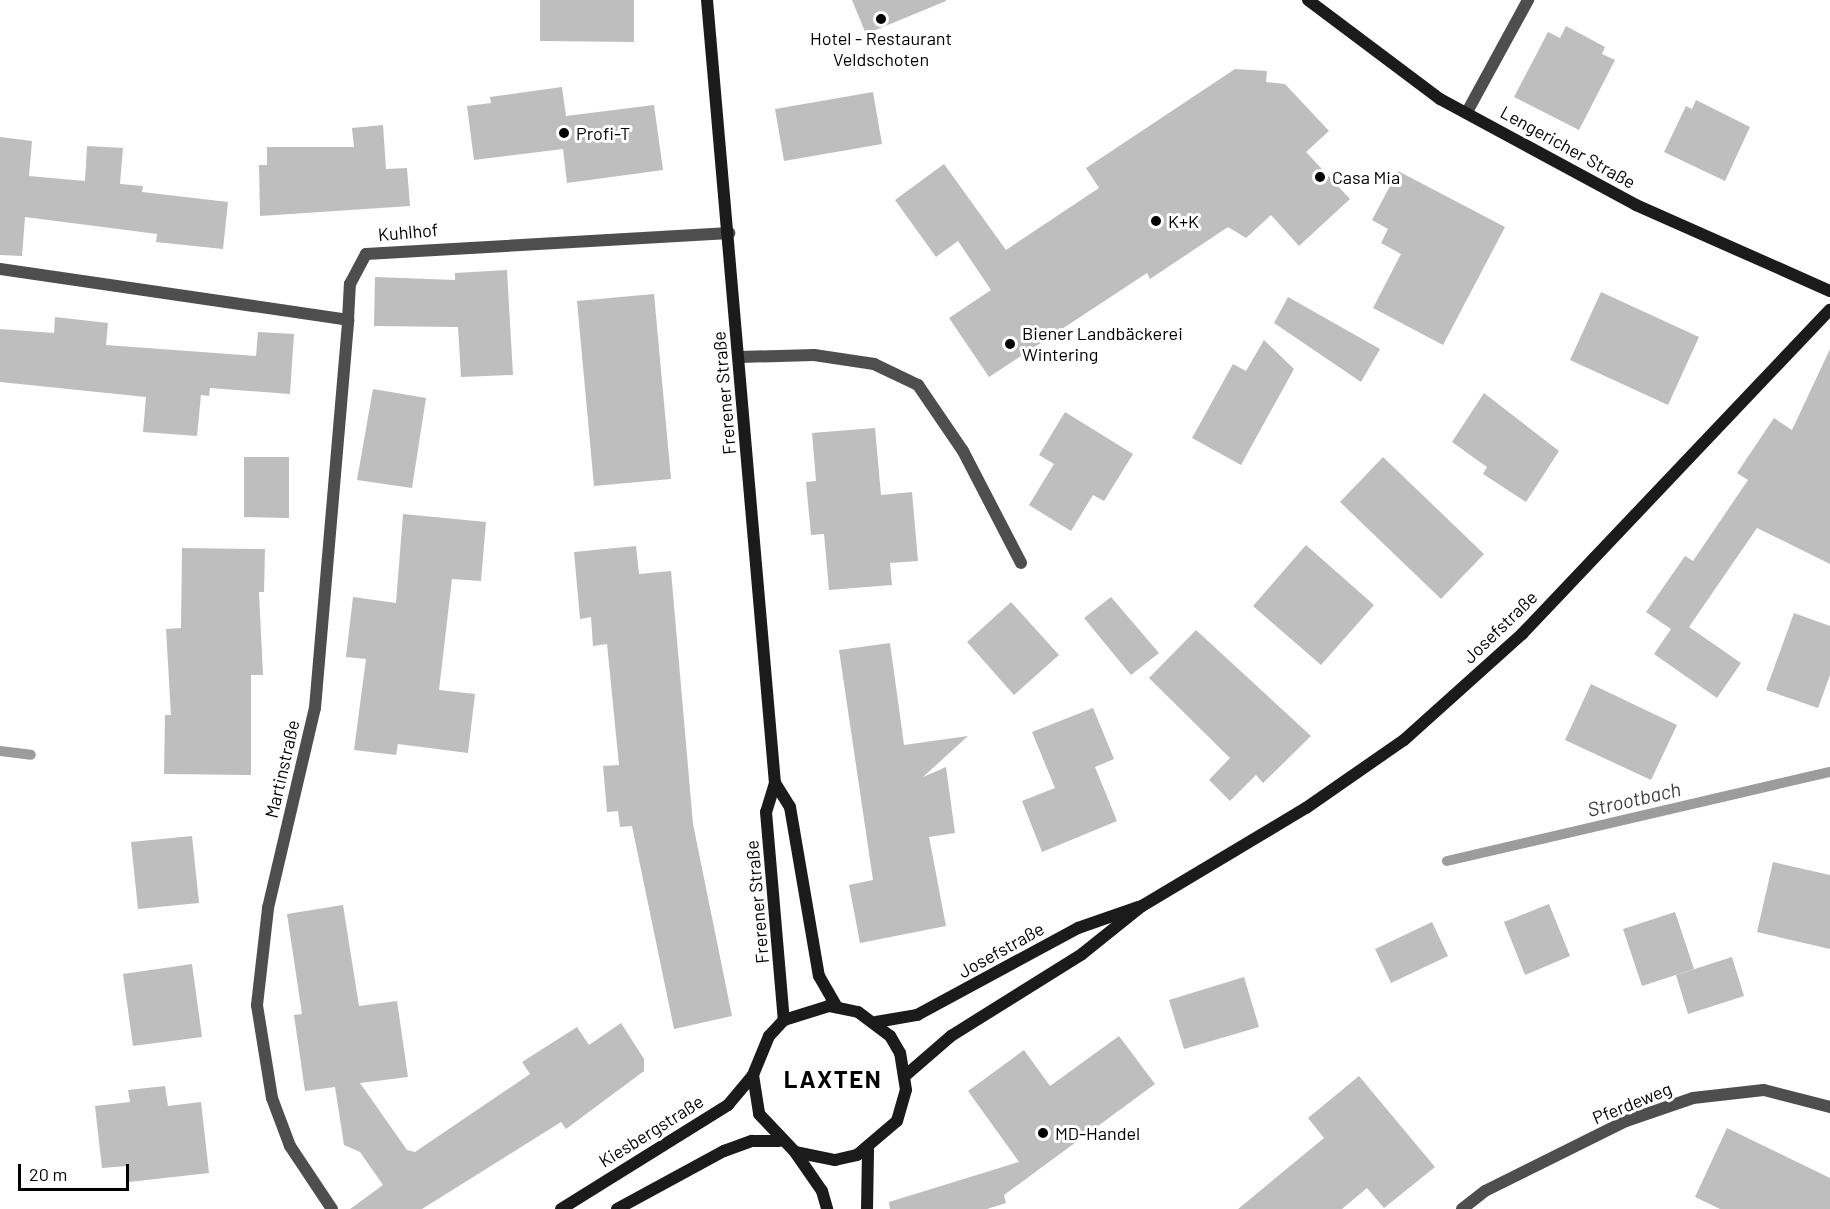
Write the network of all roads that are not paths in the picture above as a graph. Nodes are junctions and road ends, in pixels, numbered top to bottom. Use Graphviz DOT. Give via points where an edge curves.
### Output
graph roads {
  1 [pos="707,0"];
  2 [pos="1308,0"];
  3 [pos="1528,0"];
  4 [pos="1467,112"];
  5 [pos="729,233"];
  6 [pos="0,269"];
  7 [pos="1830,291"];
  8 [pos="1830,310"];
  9 [pos="348,320"];
  10 [pos="740,357"];
  11 [pos="1021,563"];
  12 [pos="776,783"];
  13 [pos="1142,906"];
  14 [pos="837,1007"];
  15 [pos="784,1020"];
  16 [pos="876,1022"];
  17 [pos="753,1075"];
  18 [pos="906,1075"];
  19 [pos="1830,1107"];
  20 [pos="779,1141"];
  21 [pos="867,1150"];
  22 [pos="795,1152"];
  23 [pos="332,1209"];
  24 [pos="561,1209"];
  25 [pos="617,1209"];
  26 [pos="827,1209"];
  27 [pos="867,1209"];
  28 [pos="1462,1209"];
  1 -- 5 [label="main road, Frerener Straße"];
  2 -- 4 [label="main road, Lengericher Straße" via="1440,99"];
  3 -- 4 [label="street"];
  4 -- 7 [label="main road, Lengericher Straße" via="1636,204"];
  5 -- 9 [label="street, Kuhlhof" via="366,255 350,284"];
  5 -- 10 [label="main road, Frerener Straße"];
  6 -- 9 [label="street"];
  8 -- 13 [label="main road, Josefstraße" via="1522,634 1404,740 1306,808"];
  9 -- 23 [label="street, Martinstraße" via="315,708 268,908 257,1005 272,1098 290,1146"];
  10 -- 11 [label="street" via="814,355 874,364 918,385 963,452"];
  10 -- 12 [label="main road, Frerener Straße"];
  12 -- 14 [label="main road, Frerener Straße" via="790,807 819,976"];
  12 -- 15 [label="main road, Frerener Straße" via="766,812"];
  13 -- 16 [label="main road, Josefstraße" via="1078,928 917,1015"];
  13 -- 18 [label="main road, Josefstraße" via="1083,954 951,1036"];
  14 -- 15 [label="main road" via="807,1009"];
  14 -- 16 [label="main road"];
  15 -- 17 [label="main road" via="758,1054"];
  16 -- 18 [label="main road" via="900,1053"];
  17 -- 20 [label="main road" via="759,1114"];
  17 -- 24 [label="main road, Kiesbergstraße" via="728,1105"];
  18 -- 21 [label="main road" via="897,1121"];
  19 -- 28 [label="street, Pferdeweg" via="1764,1090 1693,1098 1626,1121 1485,1191"];
  20 -- 22 [label="main road"];
  20 -- 25 [label="main road" via="752,1141 724,1151"];
  21 -- 22 [label="main road" via="835,1160"];
  21 -- 27 [label="main road"];
  22 -- 26 [label="main road" via="822,1191"];
}
